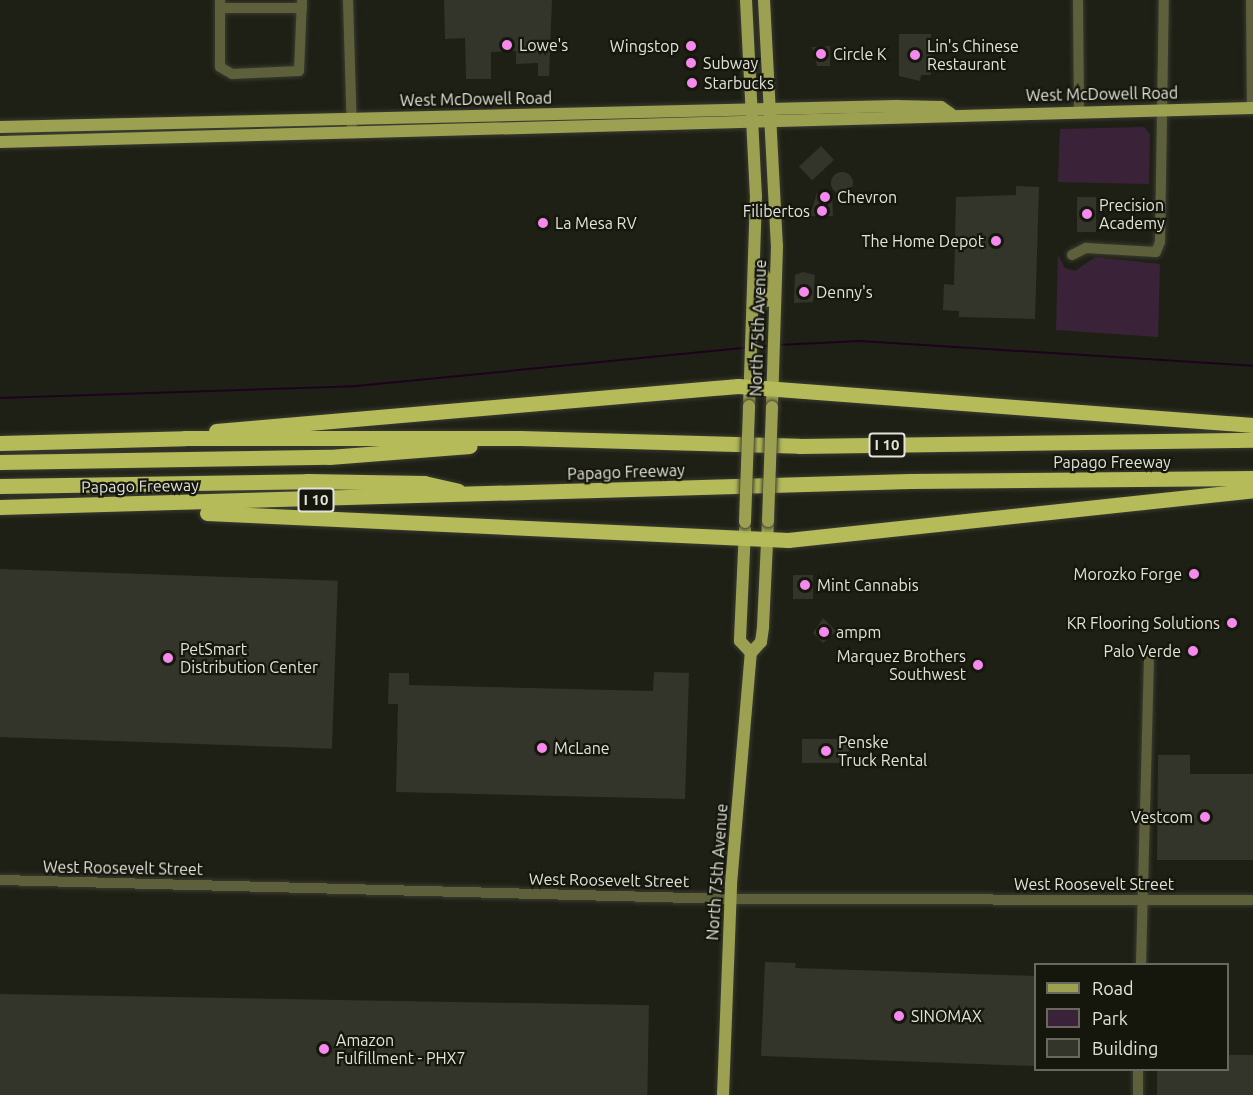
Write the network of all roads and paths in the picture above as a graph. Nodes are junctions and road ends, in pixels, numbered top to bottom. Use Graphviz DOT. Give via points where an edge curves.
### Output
graph roads {
  1 [pos="348,0"];
  2 [pos="746,0"];
  3 [pos="764,0"];
  4 [pos="1078,0"];
  5 [pos="1164,0"];
  6 [pos="1251,0"];
  7 [pos="220,4"];
  8 [pos="302,4"];
  9 [pos="771,108"];
  10 [pos="1252,108"];
  11 [pos="753,109"];
  12 [pos="1164,109"];
  13 [pos="1079,111"];
  14 [pos="951,114"];
  15 [pos="350,118"];
  16 [pos="181,123"];
  17 [pos="143,124"];
  18 [pos="753,124"];
  19 [pos="772,124"];
  20 [pos="0,127"];
  21 [pos="352,134"];
  22 [pos="181,138"];
  23 [pos="79,140"];
  24 [pos="0,142"];
  25 [pos="1072,255"];
  26 [pos="755,262"];
  27 [pos="774,332"];
  28 [pos="750,387"];
  29 [pos="772,387"];
  30 [pos="1253,425"];
  31 [pos="185,438"];
  32 [pos="520,438"];
  33 [pos="1253,440"];
  34 [pos="0,443"];
  35 [pos="0,462"];
  36 [pos="1253,478"];
  37 [pos="0,486"];
  38 [pos="1253,490"];
  39 [pos="483,496"];
  40 [pos="7,507"];
  41 [pos="745,540"];
  42 [pos="767,540"];
  43 [pos="751,653"];
  44 [pos="1149,660"];
  45 [pos="0,880"];
  46 [pos="729,899"];
  47 [pos="1143,899"];
  48 [pos="1253,900"];
  49 [pos="1141,963"];
  50 [pos="1138,1071"];
  51 [pos="723,1095"];
  52 [pos="1138,1095"];
  1 -- 15 [label="street"];
  2 -- 11 [label="main road, North 75th Avenue"];
  3 -- 9 [label="main road, North 75th Avenue"];
  4 -- 13 [label="street"];
  5 -- 12 [label="street"];
  6 -- 10 [label="street"];
  7 -- 8 [label="street"];
  7 -- 8 [label="street" via="220,67 232,74 299,71"];
  9 -- 11 [label="main road, West McDowell Road"];
  9 -- 14 [label="main road, West McDowell Road" via="941,107"];
  9 -- 19 [label="main road, North 75th Avenue"];
  10 -- 12 [label="main road, West McDowell Road"];
  11 -- 15 [label="main road, West McDowell Road"];
  11 -- 18 [label="main road, North 75th Avenue"];
  12 -- 13 [label="main road, West McDowell Road"];
  12 -- 25 [label="street" via="1156,252 1086,248"];
  13 -- 14 [label="main road, West McDowell Road"];
  14 -- 19 [label="main road, West McDowell Road" via="941,120"];
  15 -- 16 [label="main road, West McDowell Road"];
  15 -- 21 [label="street"];
  16 -- 17 [label="main road, West McDowell Road"];
  16 -- 22 [label="main road"];
  17 -- 20 [label="main road, West McDowell Road"];
  17 -- 23 [label="main road"];
  18 -- 19 [label="main road, West McDowell Road"];
  18 -- 21 [label="main road, West McDowell Road"];
  18 -- 26 [label="main road, North 75th Avenue"];
  19 -- 27 [label="main road, North 75th Avenue"];
  21 -- 22 [label="main road, West McDowell Road"];
  22 -- 23 [label="main road, West McDowell Road"];
  23 -- 24 [label="main road, West McDowell Road"];
  26 -- 27 [label="main road" via="767,280"];
  26 -- 28 [label="main road, North 75th Avenue"];
  27 -- 29 [label="main road, North 75th Avenue"];
  28 -- 29 [label="highway"];
  28 -- 31 [label="highway" via="230,428"];
  28 -- 41 [label="main road, North 75th Avenue, bridge"];
  29 -- 30 [label="highway"];
  29 -- 42 [label="main road, North 75th Avenue, bridge"];
  31 -- 32 [label="highway, Papago Freeway / I 10"];
  31 -- 34 [label="highway, Papago Freeway / I 10"];
  32 -- 33 [label="highway, Papago Freeway / I 10" via="799,446"];
  32 -- 35 [label="highway" via="438,451 329,457"];
  36 -- 39 [label="highway, Papago Freeway / I 10" via="910,481"];
  37 -- 39 [label="highway" via="424,483"];
  38 -- 42 [label="highway"];
  39 -- 40 [label="highway, Papago Freeway / I 10"];
  40 -- 41 [label="highway" via="42,516 264,514"];
  41 -- 42 [label="highway"];
  41 -- 43 [label="main road, North 75th Avenue" via="740,641"];
  42 -- 43 [label="main road, North 75th Avenue" via="761,642"];
  43 -- 46 [label="main road, North 75th Avenue"];
  44 -- 47 [label="street"];
  45 -- 46 [label="street, West Roosevelt Street"];
  46 -- 47 [label="street, West Roosevelt Street"];
  46 -- 51 [label="main road, North 75th Avenue"];
  47 -- 48 [label="street, West Roosevelt Street"];
  47 -- 49 [label="street"];
  50 -- 52 [label="street"];
}
